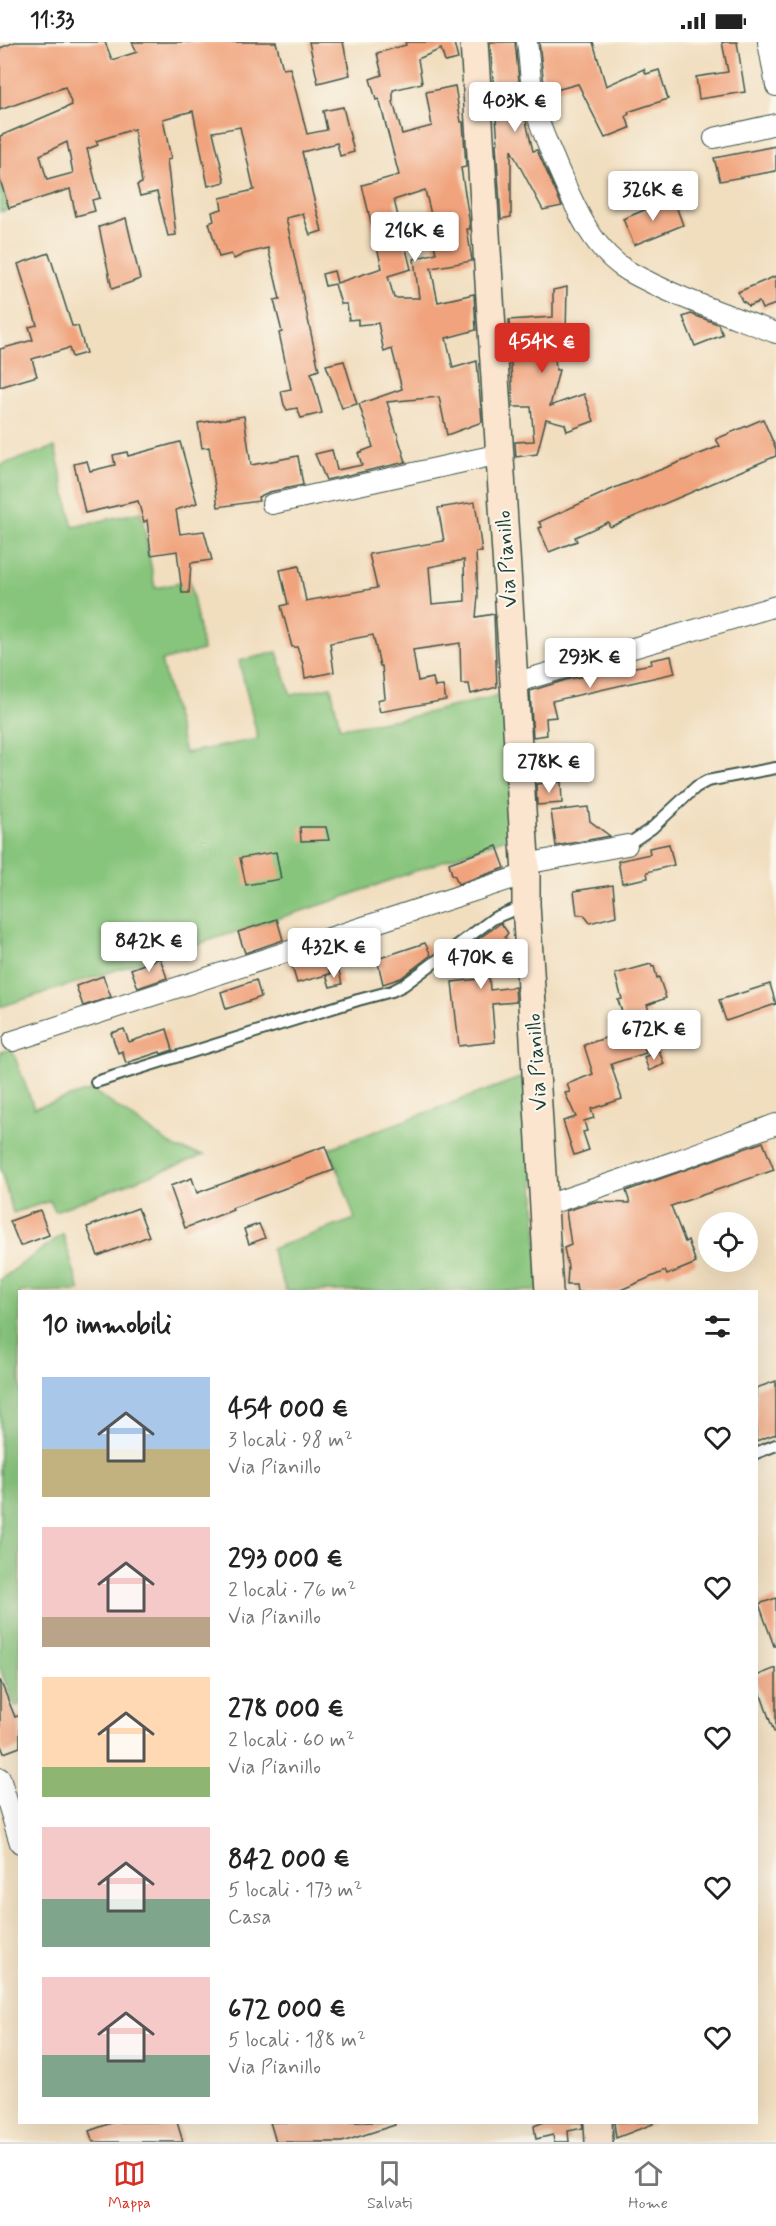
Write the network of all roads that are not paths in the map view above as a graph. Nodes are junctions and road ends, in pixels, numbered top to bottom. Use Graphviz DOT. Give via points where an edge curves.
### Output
graph roads {
  1 [pos="474,42"];
  2 [pos="526,42"];
  3 [pos="768,42"];
  4 [pos="776,86"];
  5 [pos="776,124"];
  6 [pos="714,138"];
  7 [pos="776,333"];
  8 [pos="500,454"];
  9 [pos="272,504"];
  10 [pos="776,606"];
  11 [pos="514,682"];
  12 [pos="776,768"];
  13 [pos="627,845"];
  14 [pos="526,869"];
  15 [pos="526,904"];
  16 [pos="13,1041"];
  17 [pos="96,1082"];
  18 [pos="776,1124"];
  19 [pos="544,1206"];
  20 [pos="549,1290"];
  21 [pos="776,1445"];
  22 [pos="758,1452"];
  23 [pos="0,1778"];
  24 [pos="18,1836"];
  25 [pos="598,2124"];
  26 [pos="599,2142"];
  1 -- 8 [label="street, Via Pianillo"];
  2 -- 7 [label="street" via="534,105 542,131 573,203 608,256 627,270 686,298"];
  3 -- 4 [label="street"];
  5 -- 6 [label="street"];
  8 -- 9 [label="street"];
  8 -- 11 [label="street, Via Pianillo"];
  10 -- 11 [label="street"];
  11 -- 14 [label="street, Via Pianillo"];
  12 -- 13 [label="lane" via="707,781"];
  13 -- 14 [label="street"];
  14 -- 15 [label="street, Via Pianillo"];
  14 -- 16 [label="street"];
  15 -- 17 [label="lane" via="494,918 392,991"];
  15 -- 19 [label="street, Via Pianillo"];
  18 -- 19 [label="street"];
  19 -- 20 [label="street, Via Pianillo"];
  21 -- 22 [label="lane"];
  23 -- 24 [label="street"];
  25 -- 26 [label="street"];
}
